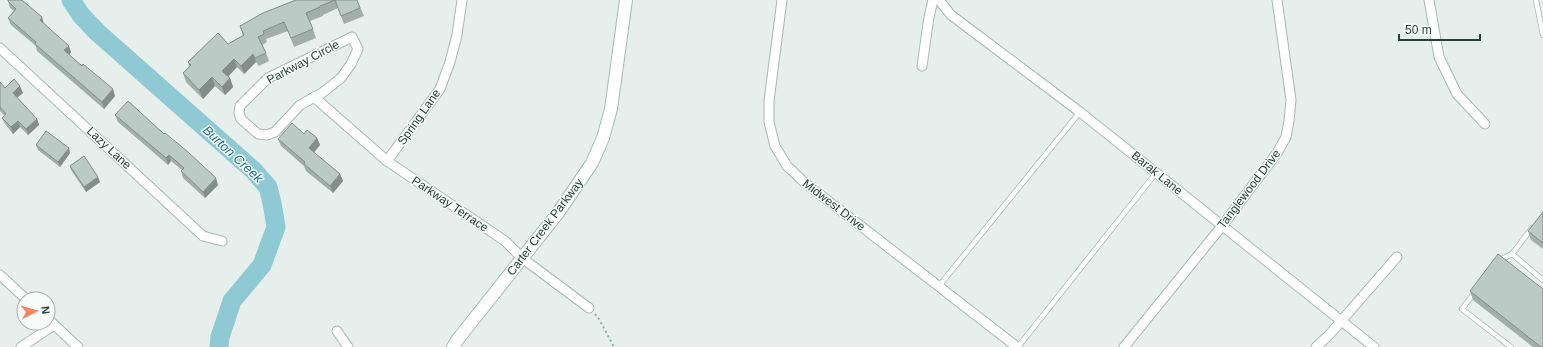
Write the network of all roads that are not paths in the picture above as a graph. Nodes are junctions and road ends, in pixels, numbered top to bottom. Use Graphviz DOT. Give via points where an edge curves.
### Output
graph roads {
  1 [pos="462,0"];
  2 [pos="626,0"];
  3 [pos="782,0"];
  4 [pos="933,0"];
  5 [pos="939,0"];
  6 [pos="1277,0"];
  7 [pos="1429,0"];
  8 [pos="1536,0"];
  9 [pos="1543,35"];
  10 [pos="0,48"];
  11 [pos="922,66"];
  12 [pos="314,98"];
  13 [pos="1080,112"];
  14 [pos="1485,124"];
  15 [pos="387,161"];
  16 [pos="1156,173"];
  17 [pos="1222,226"];
  18 [pos="1534,226"];
  19 [pos="222,241"];
  20 [pos="1512,254"];
  21 [pos="1397,257"];
  22 [pos="522,258"];
  23 [pos="1495,265"];
  24 [pos="0,275"];
  25 [pos="1543,280"];
  26 [pos="940,286"];
  27 [pos="1476,290"];
  28 [pos="17,291"];
  29 [pos="588,308"];
  30 [pos="1341,320"];
  31 [pos="56,327"];
  32 [pos="337,330"];
  33 [pos="40,331"];
  34 [pos="21,347"];
  35 [pos="78,347"];
  36 [pos="348,347"];
  37 [pos="453,347"];
  38 [pos="1018,347"];
  39 [pos="1124,347"];
  40 [pos="1316,347"];
  41 [pos="1374,347"];
  42 [pos="1511,347"];
  1 -- 15 [label="street, Spring Lane" via="450,62 440,89"];
  2 -- 22 [label="street, Carter Creek Parkway" via="611,109 603,138 592,163 577,187"];
  3 -- 26 [label="street, Midwest Drive" via="769,101 769,122 775,146 787,166 804,182"];
  4 -- 11 [label="street"];
  5 -- 13 [label="street, Barak Lane" via="951,14"];
  6 -- 17 [label="street, Tanglewood Drive" via="1291,100 1286,137 1277,153"];
  7 -- 14 [label="street" via="1439,57 1445,71 1457,94"];
  8 -- 9 [label="lane"];
  10 -- 19 [label="street, Lazy Lane" via="203,236"];
  12 -- 12 [label="street, Parkway Circle" via="341,78 351,64 358,49 352,37 268,78 240,106 239,113 241,119 258,134 267,135 275,132 300,105"];
  12 -- 15 [label="street, Parkway Terrace"];
  13 -- 16 [label="street, Barak Lane"];
  13 -- 26 [label="lane"];
  15 -- 22 [label="street, Parkway Terrace" via="505,241"];
  16 -- 17 [label="street, Barak Lane"];
  16 -- 38 [label="lane"];
  17 -- 30 [label="street, Barak Lane"];
  17 -- 39 [label="street, Tanglewood Drive"];
  18 -- 20 [label="lane"];
  20 -- 23 [label="lane" via="1500,259"];
  20 -- 25 [label="lane"];
  21 -- 30 [label="street"];
  22 -- 29 [label="street, Parkway Terrace"];
  22 -- 37 [label="street, Carter Creek Parkway"];
  24 -- 28 [label="street"];
  26 -- 38 [label="street, Midwest Drive"];
  27 -- 42 [label="lane" via="1462,309"];
  30 -- 40 [label="street"];
  30 -- 41 [label="street, Barak Lane"];
  31 -- 35 [label="street"];
  32 -- 36 [label="street"];
  33 -- 34 [label="street"];
}
